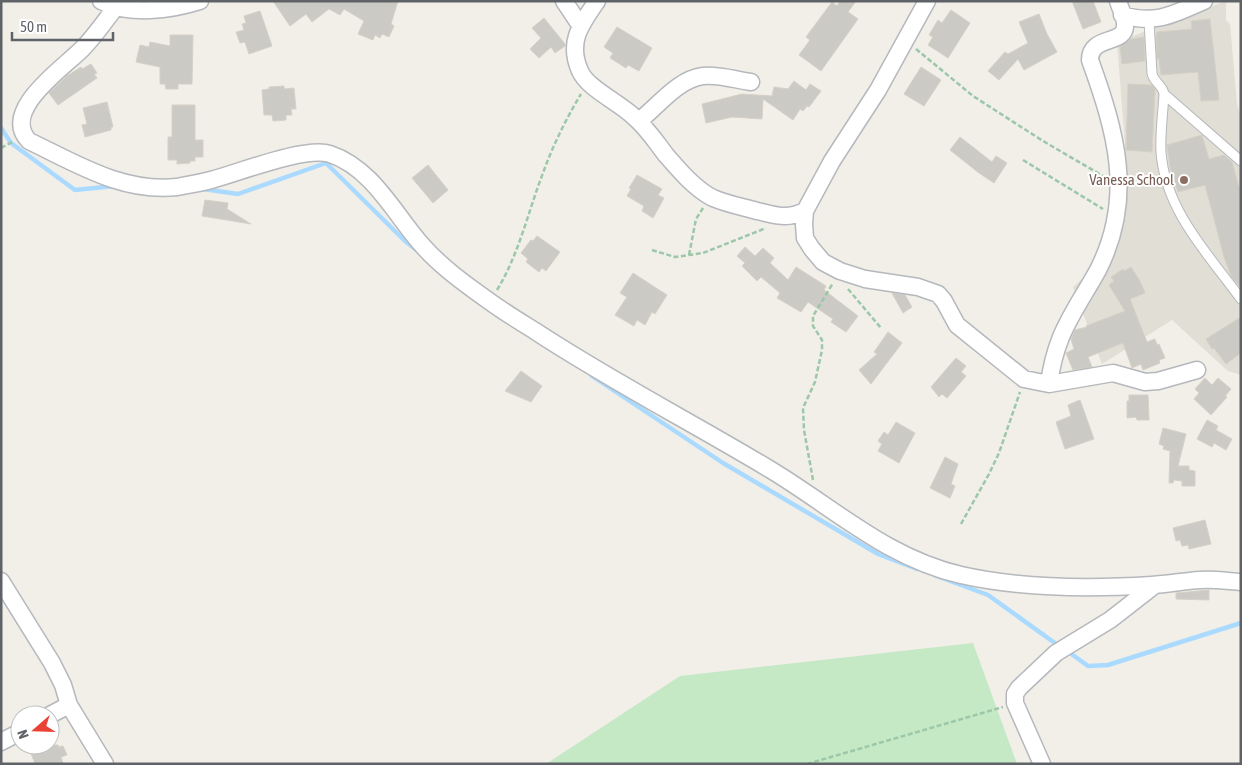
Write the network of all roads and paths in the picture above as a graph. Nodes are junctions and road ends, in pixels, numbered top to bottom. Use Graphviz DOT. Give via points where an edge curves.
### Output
graph roads {
  1 [pos="200,1"];
  2 [pos="564,1"];
  3 [pos="597,1"];
  4 [pos="928,1"];
  5 [pos="1204,1"];
  6 [pos="108,4"];
  7 [pos="1120,8"];
  8 [pos="1149,21"];
  9 [pos="580,25"];
  10 [pos="905,41"];
  11 [pos="588,82"];
  12 [pos="750,82"];
  13 [pos="1164,94"];
  14 [pos="639,121"];
  15 [pos="1023,160"];
  16 [pos="1241,161"];
  17 [pos="1120,185"];
  18 [pos="712,197"];
  19 [pos="805,211"];
  20 [pos="1116,215"];
  21 [pos="787,217"];
  22 [pos="652,250"];
  23 [pos="688,256"];
  24 [pos="839,273"];
  25 [pos="1241,299"];
  26 [pos="490,302"];
  27 [pos="881,328"];
  28 [pos="1197,370"];
  29 [pos="1024,379"];
  30 [pos="1049,384"];
  31 [pos="818,501"];
  32 [pos="961,524"];
  33 [pos="1,581"];
  34 [pos="1241,582"];
  35 [pos="1155,585"];
  36 [pos="1016,703"];
  37 [pos="69,705"];
  38 [pos="60,710"];
  39 [pos="105,764"];
  40 [pos="807,764"];
  41 [pos="1042,764"];
  1 -- 6 [label="street" via="145,10"];
  2 -- 9 [label="street"];
  3 -- 9 [label="street"];
  4 -- 10 [label="street"];
  5 -- 8 [label="street"];
  6 -- 26 [label="street" via="83,48 36,90 21,118 20,127 29,141 114,181 142,186 174,187 207,182 302,154 326,152 351,164 370,181 438,262"];
  7 -- 8 [label="street"];
  7 -- 17 [label="street" via="1126,24 1123,33 1092,48 1090,60 1113,133"];
  8 -- 13 [label="lane" via="1152,78 1162,87"];
  9 -- 11 [label="street" via="576,38 576,61"];
  10 -- 17 [label="path" via="973,96"];
  10 -- 19 [label="street"];
  11 -- 14 [label="street"];
  11 -- 26 [label="path" via="561,129 512,261"];
  12 -- 14 [label="street" via="711,76 694,78 682,84"];
  13 -- 16 [label="lane"];
  13 -- 25 [label="lane" via="1161,150 1177,209"];
  14 -- 18 [label="street" via="679,170"];
  15 -- 20 [label="path"];
  17 -- 20 [label="street"];
  18 -- 21 [label="street"];
  18 -- 23 [label="path" via="696,219"];
  19 -- 21 [label="street"];
  19 -- 24 [label="street" via="805,238 823,262"];
  20 -- 30 [label="street" via="1106,252 1062,335 1052,362"];
  21 -- 23 [label="path" via="722,247"];
  22 -- 23 [label="path"];
  24 -- 27 [label="path"];
  24 -- 29 [label="street" via="918,287 938,294 956,325"];
  24 -- 31 [label="path" via="813,316 813,326 822,340 822,350 816,382 803,408 807,450"];
  26 -- 31 [label="street" via="560,348 771,470"];
  28 -- 30 [label="street" via="1158,381 1145,382 1113,373"];
  29 -- 30 [label="street"];
  29 -- 32 [label="path" via="999,453"];
  31 -- 35 [label="street" via="854,526 925,565 962,575 1050,586"];
  33 -- 37 [label="street" via="58,674"];
  34 -- 35 [label="street" via="1202,580"];
  35 -- 36 [label="street" via="1110,620 1056,653 1019,688 1015,694"];
  36 -- 40 [label="path"];
  36 -- 41 [label="street"];
  37 -- 38 [label="street"];
  37 -- 39 [label="street"];
}
